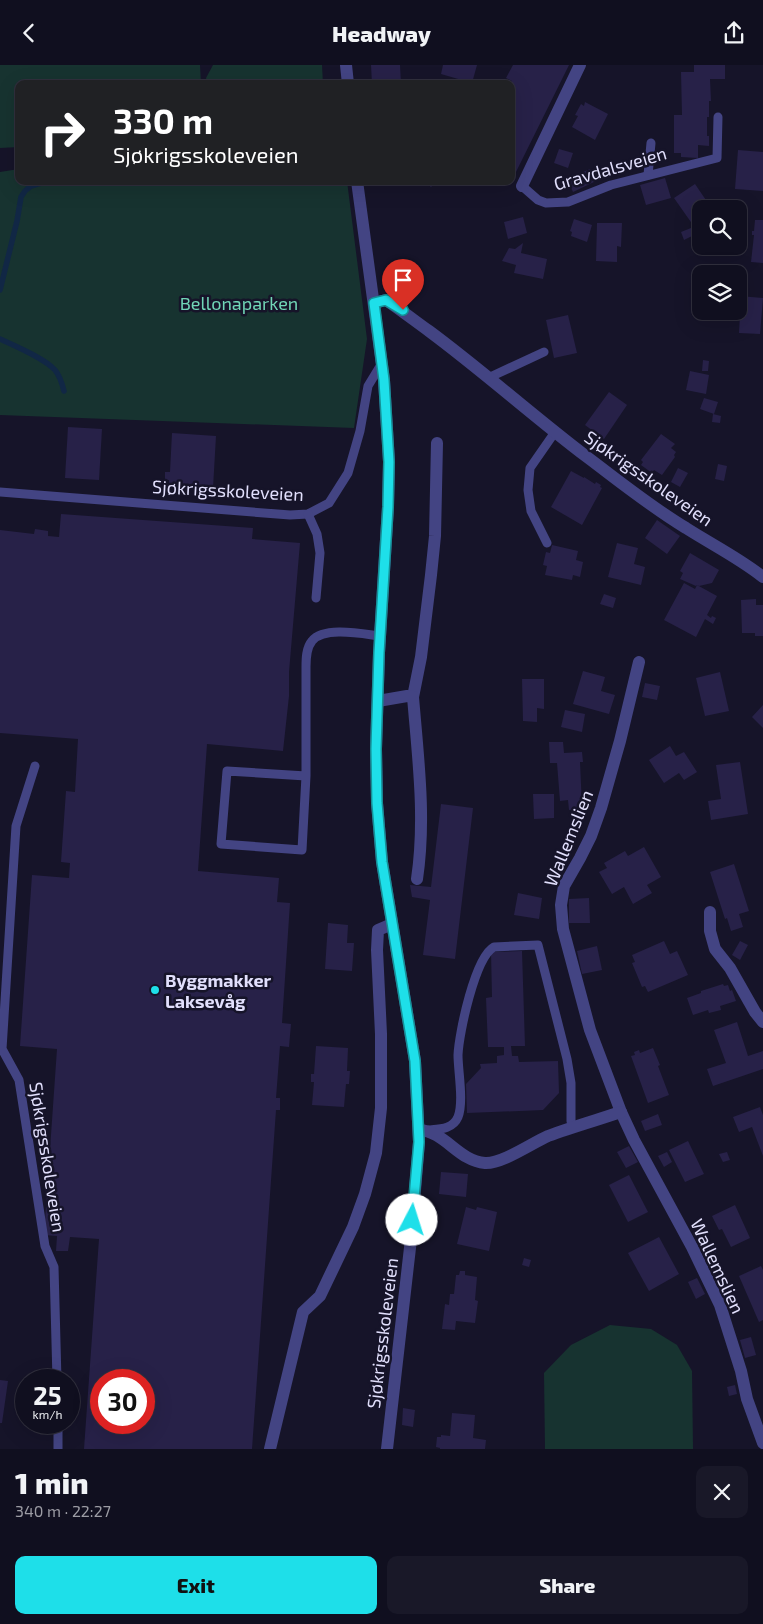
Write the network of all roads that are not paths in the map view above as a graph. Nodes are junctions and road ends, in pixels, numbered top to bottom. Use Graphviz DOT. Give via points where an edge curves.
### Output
graph roads {
  1 [pos="346,65"];
  2 [pos="580,65"];
  3 [pos="348,80"];
  4 [pos="718,117"];
  5 [pos="651,143"];
  6 [pos="648,175"];
  7 [pos="358,185"];
  8 [pos="522,186"];
  9 [pos="374,303"];
  10 [pos="544,352"];
  11 [pos="382,362"];
  12 [pos="488,377"];
  13 [pos="550,427"];
  14 [pos="437,443"];
  15 [pos="0,492"];
  16 [pos="308,514"];
  17 [pos="547,543"];
  18 [pos="763,577"];
  19 [pos="316,598"];
  20 [pos="380,636"];
  21 [pos="640,663"];
  22 [pos="413,697"];
  23 [pos="378,701"];
  24 [pos="35,766"];
  25 [pos="306,776"];
  26 [pos="416,879"];
  27 [pos="710,912"];
  28 [pos="392,924"];
  29 [pos="763,1022"];
  30 [pos="621,1112"];
  31 [pos="574,1128"];
  32 [pos="424,1130"];
  33 [pos="57,1369"];
  34 [pos="58,1434"];
  35 [pos="763,1443"];
  36 [pos="58,1449"];
  37 [pos="270,1449"];
  38 [pos="387,1449"];
  1 -- 3 [label="street"];
  2 -- 8 [label="street, Gravdalsveien"];
  4 -- 6 [label="lane, Gravdalsveien" via="717,158"];
  5 -- 6 [label="lane"];
  6 -- 8 [label="lane, Gravdalsveien" via="558,203 538,200"];
  7 -- 9 [label="street, Sjøkrigsskoleveien"];
  9 -- 11 [label="street, Sjøkrigsskoleveien"];
  9 -- 12 [label="street, Sjøkrigsskoleveien" via="386,300 403,310"];
  10 -- 12 [label="lane"];
  11 -- 16 [label="lane, Sjøkrigsskoleveien" via="368,386 348,473 329,503"];
  11 -- 20 [label="street, Sjøkrigsskoleveien" via="389,462"];
  12 -- 13 [label="street, Sjøkrigsskoleveien"];
  13 -- 17 [label="lane" via="555,432 530,468 528,490 531,511"];
  13 -- 18 [label="street, Sjøkrigsskoleveien" via="650,505"];
  14 -- 22 [label="street" via="435,536 421,657"];
  15 -- 16 [label="lane, Sjøkrigsskoleveien"];
  16 -- 19 [label="lane" via="317,534 320,553"];
  20 -- 23 [label="street, Sjøkrigsskoleveien"];
  20 -- 25 [label="lane" via="333,632 320,634 312,641 306,667"];
  21 -- 30 [label="street, Wallemslien" via="601,808 591,836 564,886 561,905 563,929 590,1030"];
  22 -- 23 [label="street"];
  22 -- 26 [label="street" via="422,834"];
  23 -- 28 [label="street, Sjøkrigsskoleveien" via="377,803"];
  24 -- 33 [label="lane, Sjøkrigsskoleveien" via="16,826 2,1049 19,1080 45,1246 54,1267"];
  25 -- 25 [label="lane" via="227,771 221,844 302,851"];
  27 -- 29 [label="street" via="710,931 715,949"];
  28 -- 32 [label="street, Sjøkrigsskoleveien"];
  28 -- 37 [label="street" via="378,930 381,1108 376,1153 353,1227 320,1296 303,1312"];
  30 -- 31 [label="street"];
  30 -- 35 [label="street, Wallemslien" via="720,1305"];
  31 -- 32 [label="street" via="487,1163 469,1159"];
  31 -- 32 [label="lane" via="567,1059 538,945 488,950 480,964 461,1029 458,1116 452,1126"];
  32 -- 38 [label="street, Sjøkrigsskoleveien" via="419,1142"];
  34 -- 36 [label="lane"];
}
